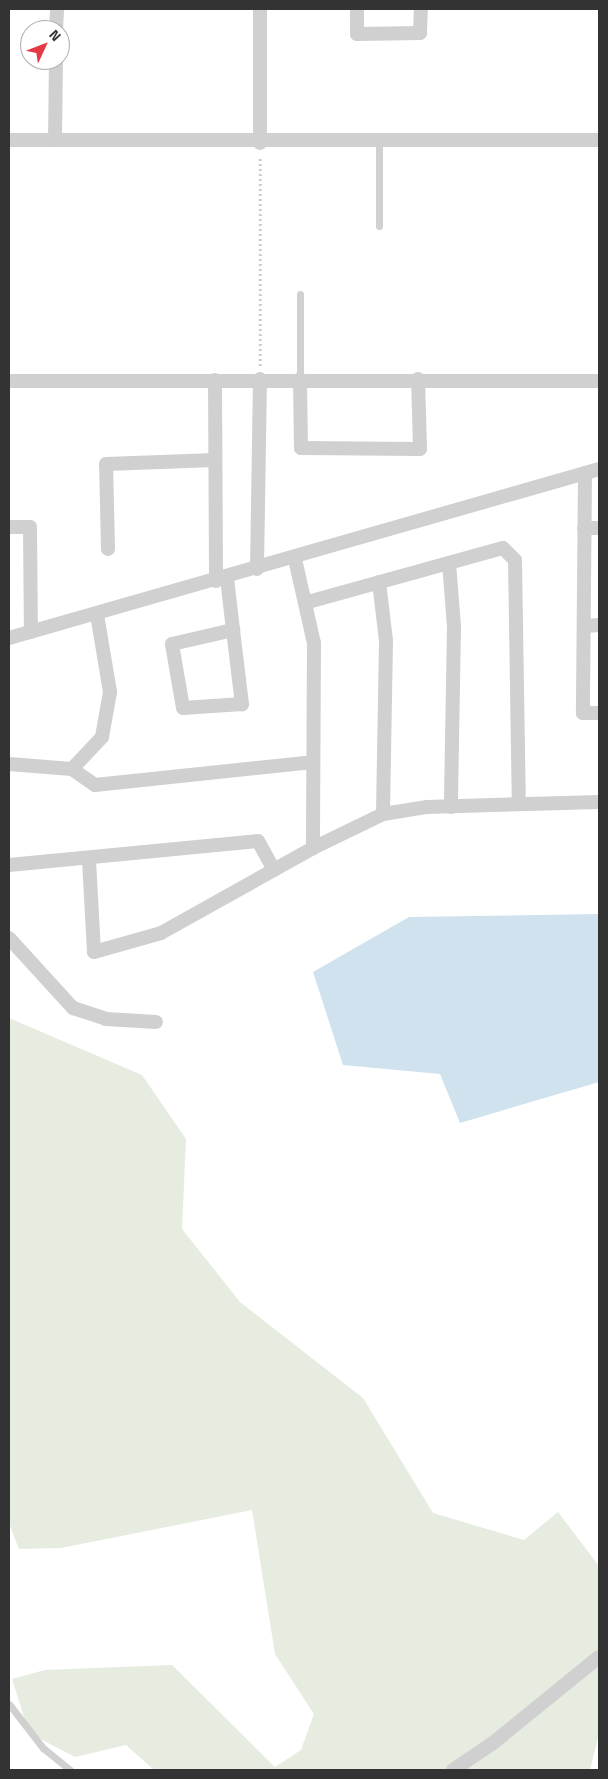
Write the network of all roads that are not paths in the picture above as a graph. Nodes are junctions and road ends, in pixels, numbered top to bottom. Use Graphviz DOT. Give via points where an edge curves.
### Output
graph roads {
  1 [pos="260,9"];
  2 [pos="357,9"];
  3 [pos="420,9"];
  4 [pos="56,70"];
  5 [pos="9,140"];
  6 [pos="55,140"];
  7 [pos="599,140"];
  8 [pos="380,142"];
  9 [pos="260,143"];
  10 [pos="379,226"];
  11 [pos="300,294"];
  12 [pos="260,379"];
  13 [pos="300,379"];
  14 [pos="418,379"];
  15 [pos="215,380"];
  16 [pos="9,381"];
  17 [pos="599,381"];
  18 [pos="215,460"];
  19 [pos="599,469"];
  20 [pos="585,473"];
  21 [pos="9,528"];
  22 [pos="584,528"];
  23 [pos="599,528"];
  24 [pos="108,549"];
  25 [pos="296,559"];
  26 [pos="449,563"];
  27 [pos="257,569"];
  28 [pos="222,579"];
  29 [pos="378,582"];
  30 [pos="308,602"];
  31 [pos="97,614"];
  32 [pos="593,625"];
  33 [pos="233,630"];
  34 [pos="31,632"];
  35 [pos="9,638"];
  36 [pos="599,713"];
  37 [pos="313,762"];
  38 [pos="9,764"];
  39 [pos="72,769"];
  40 [pos="599,802"];
  41 [pos="519,804"];
  42 [pos="451,807"];
  43 [pos="383,814"];
  44 [pos="313,848"];
  45 [pos="89,860"];
  46 [pos="9,865"];
  47 [pos="274,870"];
  48 [pos="9,938"];
  49 [pos="156,1022"];
  50 [pos="599,1657"];
  51 [pos="9,1704"];
  52 [pos="70,1770"];
  53 [pos="453,1770"];
  1 -- 9 [label="street"];
  2 -- 3 [label="street" via="357,34 420,33"];
  4 -- 6 [label="street"];
  5 -- 6 [label="street"];
  6 -- 9 [label="street"];
  7 -- 8 [label="street"];
  8 -- 9 [label="street"];
  8 -- 10 [label="lane"];
  11 -- 13 [label="lane"];
  12 -- 13 [label="street"];
  12 -- 15 [label="street"];
  12 -- 27 [label="street"];
  13 -- 14 [label="street"];
  13 -- 14 [label="street" via="301,448 420,449"];
  14 -- 17 [label="street"];
  15 -- 16 [label="street"];
  15 -- 18 [label="street"];
  18 -- 24 [label="street" via="106,464"];
  18 -- 28 [label="street"];
  19 -- 20 [label="street"];
  20 -- 22 [label="street"];
  20 -- 25 [label="street"];
  21 -- 34 [label="street" via="30,527"];
  22 -- 23 [label="street"];
  22 -- 32 [label="street"];
  25 -- 27 [label="street"];
  25 -- 30 [label="street"];
  26 -- 29 [label="street"];
  26 -- 41 [label="street" via="503,548 515,560"];
  26 -- 42 [label="street" via="454,627"];
  27 -- 28 [label="street"];
  28 -- 31 [label="street"];
  28 -- 33 [label="street"];
  29 -- 30 [label="street"];
  29 -- 43 [label="street" via="386,641"];
  30 -- 37 [label="street" via="314,643"];
  31 -- 34 [label="street"];
  31 -- 39 [label="street" via="108,701 102,737"];
  32 -- 36 [label="street" via="583,714"];
  33 -- 33 [label="street" via="242,704 182,708 172,644"];
  34 -- 35 [label="street"];
  37 -- 39 [label="street" via="95,785"];
  37 -- 44 [label="street"];
  38 -- 39 [label="street"];
  40 -- 41 [label="street"];
  41 -- 42 [label="street"];
  42 -- 43 [label="street" via="412,808"];
  43 -- 44 [label="street"];
  44 -- 47 [label="street"];
  45 -- 46 [label="street"];
  45 -- 47 [label="street" via="258,841"];
  45 -- 47 [label="street" via="94,952 162,933"];
  48 -- 49 [label="street" via="73,1008 106,1019"];
  50 -- 53 [label="street" via="493,1743"];
  51 -- 52 [label="lane" via="43,1748"];
}
